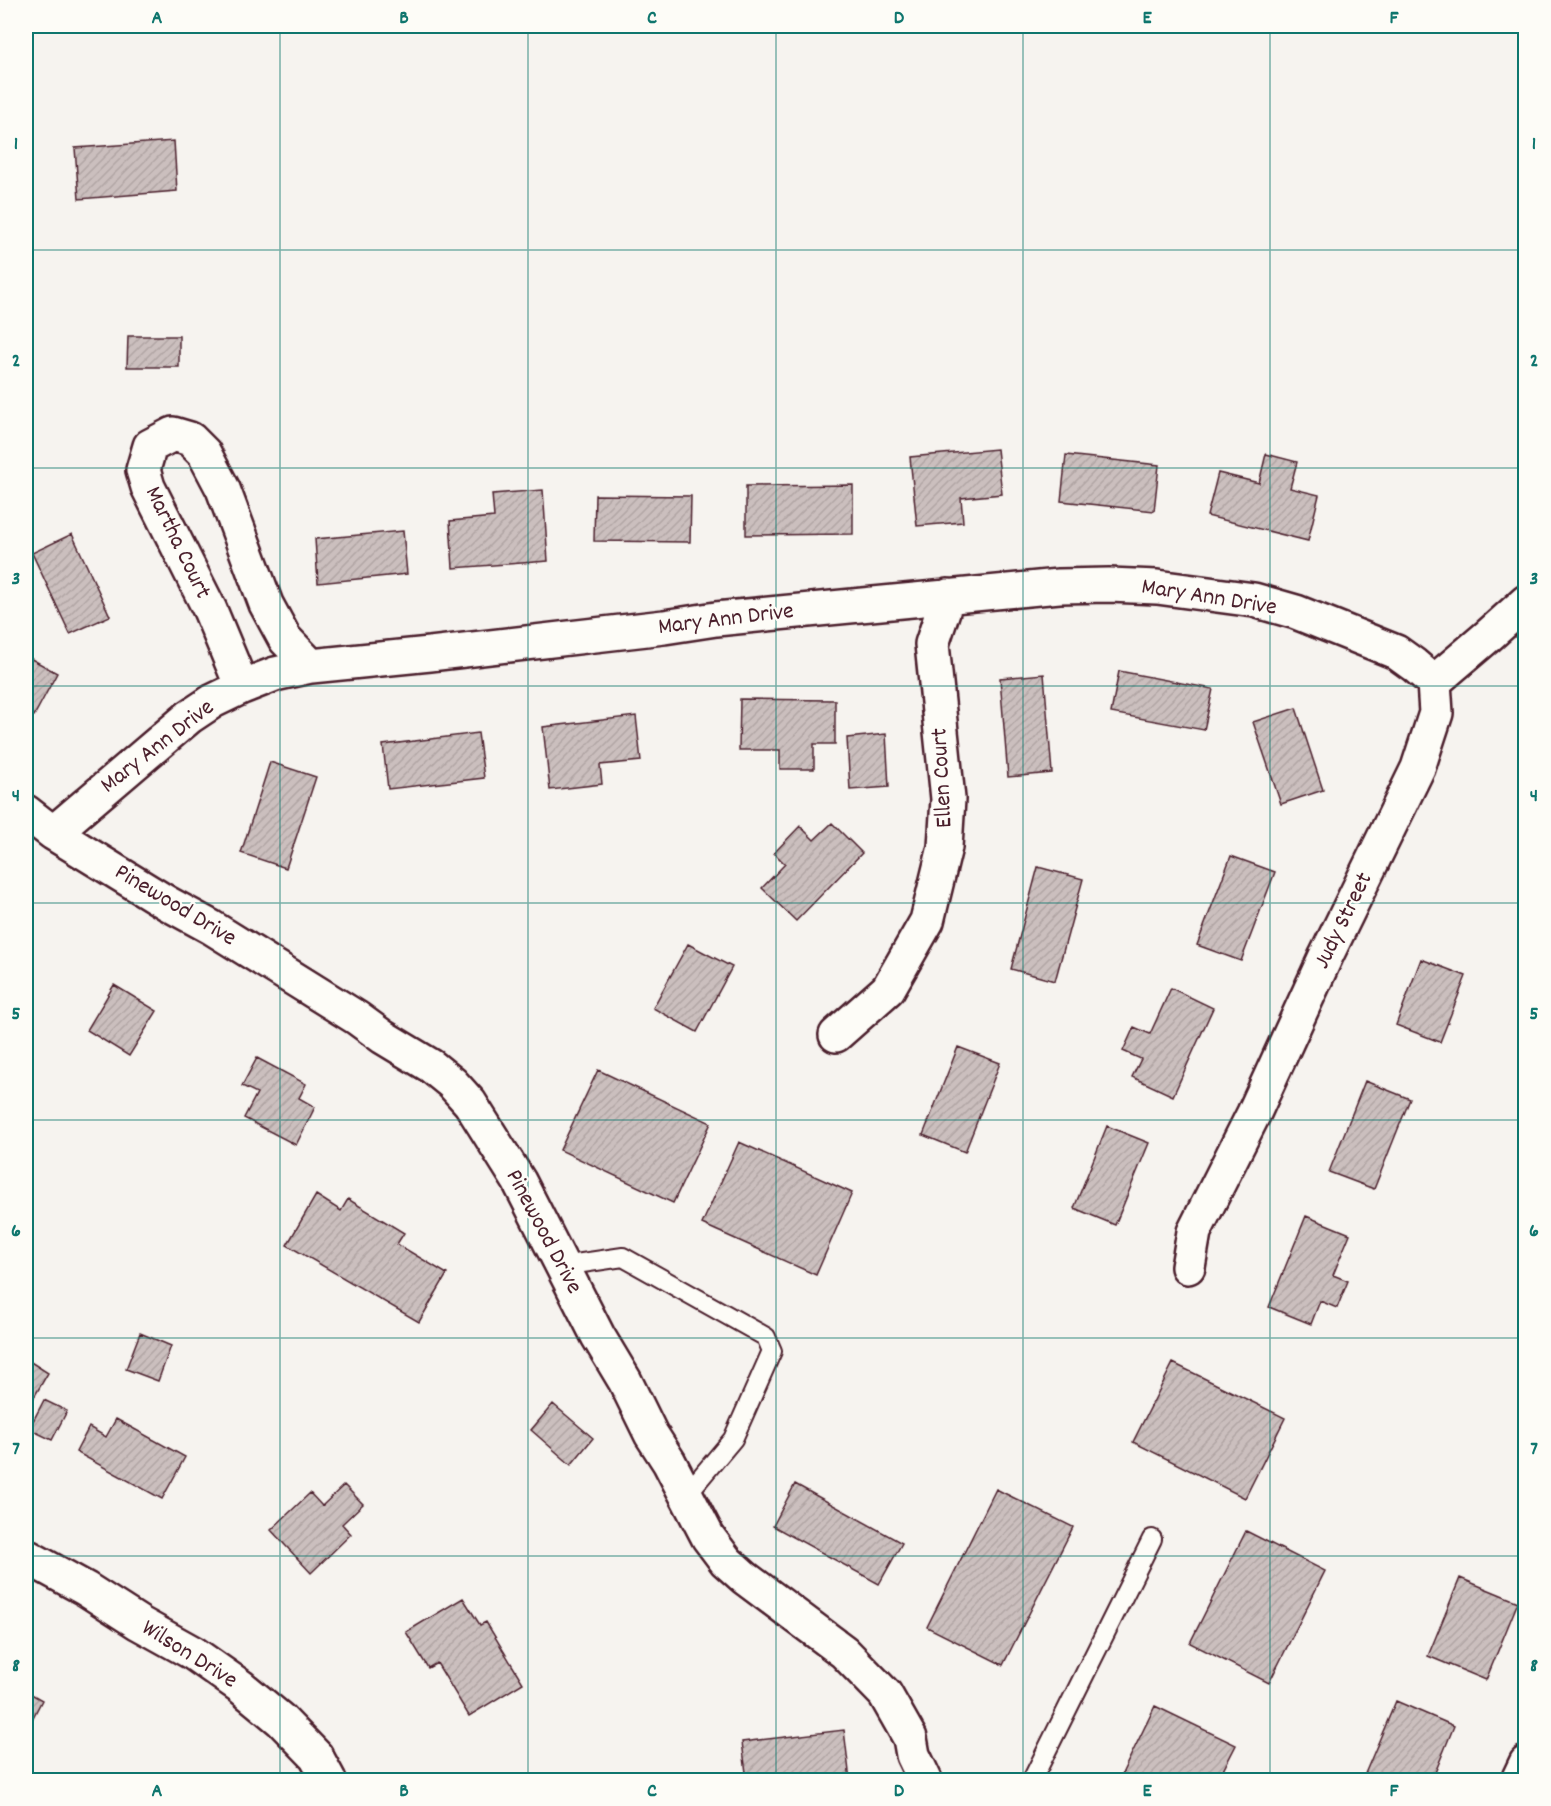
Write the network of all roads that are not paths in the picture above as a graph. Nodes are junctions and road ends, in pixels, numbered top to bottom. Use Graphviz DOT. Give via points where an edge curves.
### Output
graph roads {
  1 [pos="948,596"];
  2 [pos="1526,602"];
  3 [pos="311,666"];
  4 [pos="1434,682"];
  5 [pos="242,687"];
  6 [pos="26,812"];
  7 [pos="53,833"];
  8 [pos="836,1035"];
  9 [pos="562,1266"];
  10 [pos="1188,1267"];
  11 [pos="686,1495"];
  12 [pos="1152,1539"];
  13 [pos="26,1556"];
  14 [pos="1526,1762"];
  15 [pos="329,1780"];
  16 [pos="925,1780"];
  17 [pos="1032,1780"];
  18 [pos="1518,1780"];
  1 -- 3 [label="street, Mary Ann Drive"];
  1 -- 4 [label="street, Mary Ann Drive" via="1109,585 1254,600 1296,612 1396,652"];
  1 -- 8 [label="street, Ellen Court" via="932,644 948,799 938,879 927,921 888,989"];
  2 -- 4 [label="street"];
  3 -- 5 [label="street, Mary Ann Drive"];
  3 -- 5 [label="street, Martha Court" via="285,639 266,604 223,489 204,453 190,439 173,434 150,446 143,470"];
  4 -- 10 [label="street, Judy Street" via="1436,713 1418,768 1194,1232"];
  5 -- 7 [label="street, Mary Ann Drive" via="189,717"];
  6 -- 7 [label="street, Pinewood Drive"];
  7 -- 9 [label="street, Pinewood Drive" via="357,1018 452,1083 470,1103 519,1181"];
  9 -- 11 [label="street, Pinewood Drive"];
  9 -- 11 [label="lane" via="623,1257 766,1337 772,1351 733,1439"];
  11 -- 16 [label="street, Pinewood Drive" via="726,1561 844,1652 885,1694 910,1738"];
  12 -- 17 [label="lane"];
  13 -- 15 [label="street, Wilson Drive" via="193,1653 240,1686 282,1720 316,1756"];
  14 -- 18 [label="street"];
}
